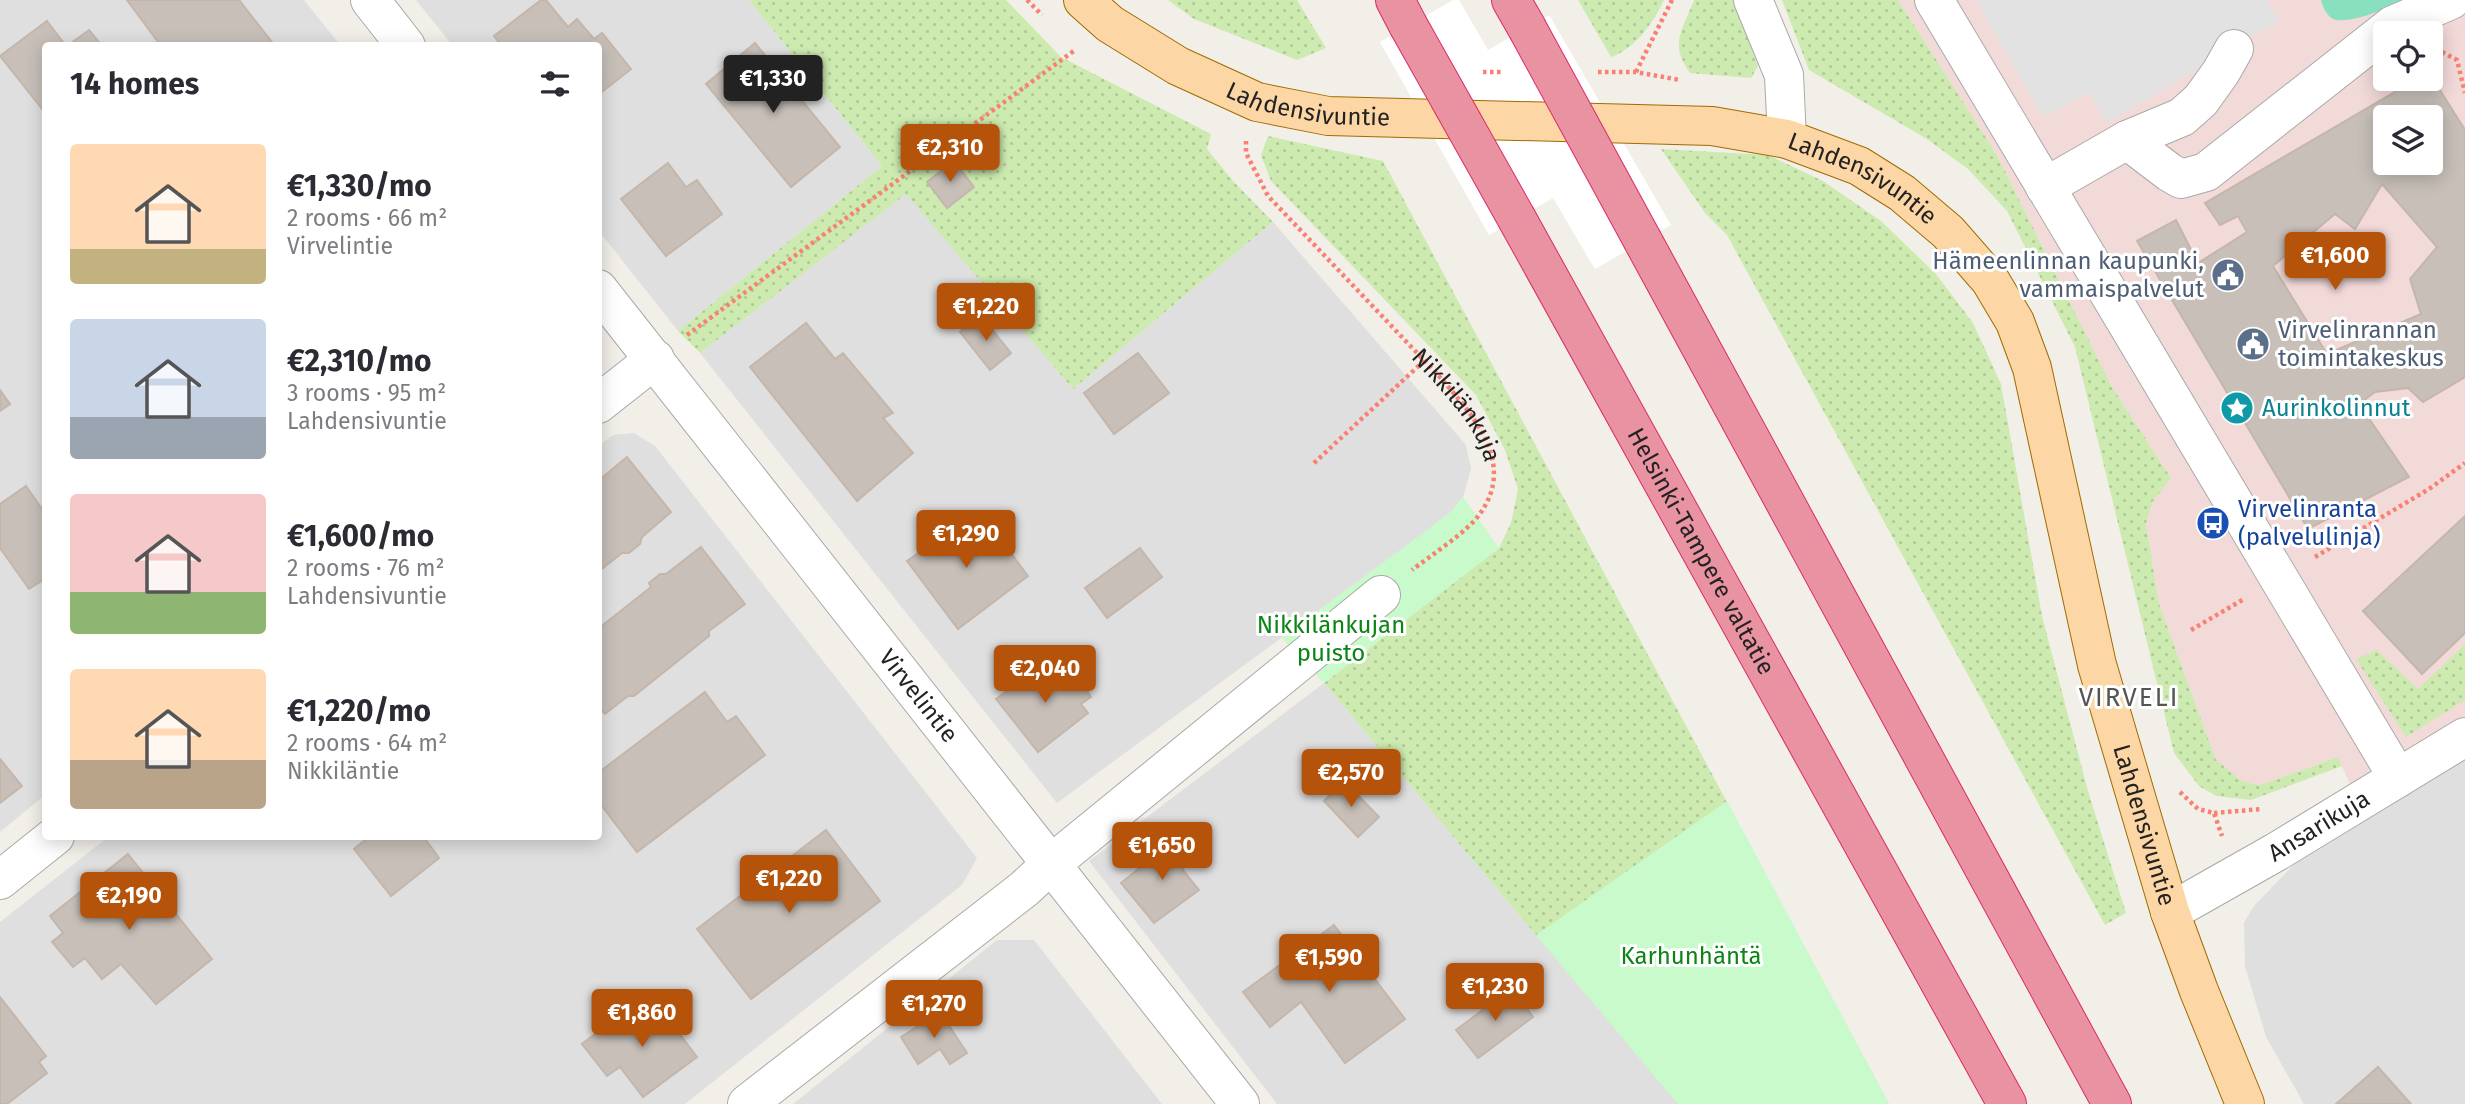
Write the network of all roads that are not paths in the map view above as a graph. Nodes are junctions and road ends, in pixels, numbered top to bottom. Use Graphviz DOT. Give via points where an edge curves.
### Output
graph roads {
  1 [pos="370,0"];
  2 [pos="1083,0"];
  3 [pos="1754,0"];
  4 [pos="1934,0"];
  5 [pos="2451,0"];
  6 [pos="1401,13"];
  7 [pos="1519,14"];
  8 [pos="403,42"];
  9 [pos="2234,49"];
  10 [pos="1787,139"];
  11 [pos="2127,140"];
  12 [pos="2045,187"];
  13 [pos="602,294"];
  14 [pos="654,359"];
  15 [pos="602,401"];
  16 [pos="1381,595"];
  17 [pos="2465,737"];
  18 [pos="2398,778"];
  19 [pos="50,840"];
  20 [pos="1051,864"];
  21 [pos="0,880"];
  22 [pos="2170,912"];
  23 [pos="747,1104"];
  24 [pos="1240,1104"];
  25 [pos="2007,1104"];
  26 [pos="2112,1104"];
  27 [pos="2245,1104"];
  1 -- 8 [label="street"];
  2 -- 10 [label="main road, Lahdensivuntie" via="1110,24 1178,66 1256,102 1328,116 1712,126"];
  3 -- 10 [label="street" via="1784,75"];
  4 -- 12 [label="street"];
  5 -- 11 [label="street" via="2393,25 2206,172 2181,179"];
  6 -- 25 [label="highway, Helsinki-Tampere valtatie, bridge"];
  7 -- 26 [label="highway, bridge"];
  9 -- 11 [label="street" via="2202,100 2182,117"];
  10 -- 22 [label="main road, Lahdensivuntie" via="1859,166 1902,193 1948,232 1990,280 2015,322 2032,368 2097,665"];
  11 -- 12 [label="street"];
  12 -- 18 [label="street"];
  13 -- 14 [label="street, Virvelintie"];
  14 -- 15 [label="street"];
  14 -- 20 [label="street, Virvelintie"];
  16 -- 20 [label="street"];
  17 -- 18 [label="street, Ansarikuja"];
  18 -- 22 [label="street, Ansarikuja"];
  19 -- 21 [label="street"];
  20 -- 23 [label="street"];
  20 -- 24 [label="street, Virvelintie"];
  22 -- 27 [label="main road, Lahdensivuntie"];
}
